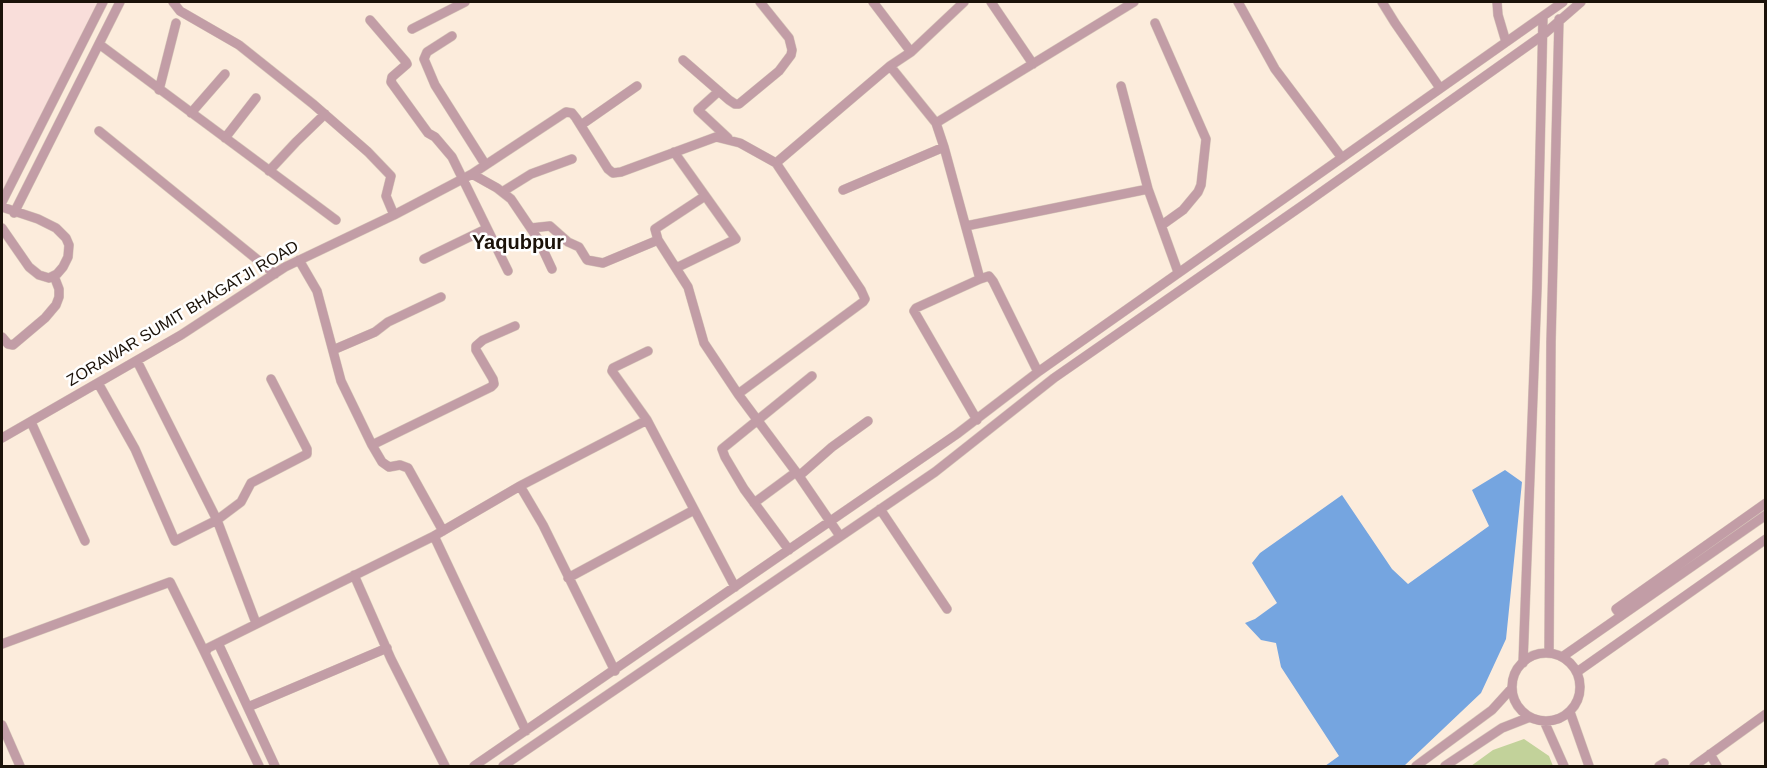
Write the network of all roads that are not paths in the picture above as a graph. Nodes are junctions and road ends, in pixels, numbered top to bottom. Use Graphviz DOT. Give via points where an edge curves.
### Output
graph roads {
  1 [pos="103,2"];
  2 [pos="120,2"];
  3 [pos="173,2"];
  4 [pos="465,2"];
  5 [pos="760,2"];
  6 [pos="873,2"];
  7 [pos="964,2"];
  8 [pos="991,2"];
  9 [pos="1134,2"];
  10 [pos="1238,2"];
  11 [pos="1382,2"];
  12 [pos="1497,2"];
  13 [pos="1581,2"];
  14 [pos="1561,3"];
  15 [pos="1543,16"];
  16 [pos="370,20"];
  17 [pos="1559,22"];
  18 [pos="176,23"];
  19 [pos="1155,23"];
  20 [pos="412,29"];
  21 [pos="1543,35"];
  22 [pos="452,36"];
  23 [pos="1506,42"];
  24 [pos="99,44"];
  25 [pos="911,52"];
  26 [pos="683,60"];
  27 [pos="1033,64"];
  28 [pos="890,66"];
  29 [pos="225,74"];
  30 [pos="637,86"];
  31 [pos="1121,86"];
  32 [pos="1440,88"];
  33 [pos="159,90"];
  34 [pos="719,91"];
  35 [pos="256,99"];
  36 [pos="191,113"];
  37 [pos="325,114"];
  38 [pos="936,123"];
  39 [pos="581,125"];
  40 [pos="99,131"];
  41 [pos="225,138"];
  42 [pos="729,140"];
  43 [pos="944,147"];
  44 [pos="674,152"];
  45 [pos="1342,158"];
  46 [pos="572,159"];
  47 [pos="776,163"];
  48 [pos="485,164"];
  49 [pos="269,171"];
  50 [pos="468,176"];
  51 [pos="1148,189"];
  52 [pos="843,190"];
  53 [pos="502,192"];
  54 [pos="705,196"];
  55 [pos="2,202"];
  56 [pos="2,207"];
  57 [pos="14,213"];
  58 [pos="394,215"];
  59 [pos="336,220"];
  60 [pos="1162,225"];
  61 [pos="966,226"];
  62 [pos="2,228"];
  63 [pos="531,228"];
  64 [pos="486,229"];
  65 [pos="658,240"];
  66 [pos="424,259"];
  67 [pos="299,261"];
  68 [pos="552,268"];
  69 [pos="676,268"];
  70 [pos="508,271"];
  71 [pos="1178,272"];
  72 [pos="275,274"];
  73 [pos="54,276"];
  74 [pos="980,279"];
  75 [pos="441,297"];
  76 [pos="515,326"];
  77 [pos="2,336"];
  78 [pos="333,350"];
  79 [pos="648,351"];
  80 [pos="137,361"];
  81 [pos="1042,369"];
  82 [pos="812,376"];
  83 [pos="1054,378"];
  84 [pos="271,379"];
  85 [pos="98,383"];
  86 [pos="738,394"];
  87 [pos="647,420"];
  88 [pos="757,420"];
  89 [pos="977,420"];
  90 [pos="868,421"];
  91 [pos="31,422"];
  92 [pos="2,438"];
  93 [pos="372,446"];
  94 [pos="797,474"];
  95 [pos="519,486"];
  96 [pos="754,503"];
  97 [pos="1766,503"];
  98 [pos="880,509"];
  99 [pos="694,510"];
  100 [pos="1766,515"];
  101 [pos="217,520"];
  102 [pos="830,521"];
  103 [pos="438,534"];
  104 [pos="840,536"];
  105 [pos="1766,539"];
  106 [pos="85,541"];
  107 [pos="789,550"];
  108 [pos="354,575"];
  109 [pos="568,578"];
  110 [pos="735,588"];
  111 [pos="947,609"];
  112 [pos="1621,616"];
  113 [pos="256,623"];
  114 [pos="218,643"];
  115 [pos="2,644"];
  116 [pos="387,648"];
  117 [pos="205,653"];
  118 [pos="1549,653"];
  119 [pos="1562,657"];
  120 [pos="1523,663"];
  121 [pos="615,671"];
  122 [pos="1577,672"];
  123 [pos="1512,688"];
  124 [pos="248,707"];
  125 [pos="1570,712"];
  126 [pos="1766,714"];
  127 [pos="1530,717"];
  128 [pos="1544,721"];
  129 [pos="2,725"];
  130 [pos="526,732"];
  131 [pos="1710,754"];
  132 [pos="20,766"];
  133 [pos="259,766"];
  134 [pos="275,766"];
  135 [pos="445,766"];
  136 [pos="474,766"];
  137 [pos="503,766"];
  138 [pos="1416,766"];
  139 [pos="1445,766"];
  140 [pos="1564,766"];
  141 [pos="1589,766"];
  142 [pos="1694,766"];
  143 [pos="1717,766"];
  1 -- 55 [label="street"];
  2 -- 24 [label="street"];
  3 -- 37 [label="street" via="189,18 239,45"];
  4 -- 20 [label="street"];
  5 -- 34 [label="street" via="789,38 791,55 779,71 739,104"];
  6 -- 25 [label="street"];
  7 -- 25 [label="street"];
  8 -- 27 [label="street"];
  9 -- 27 [label="street"];
  10 -- 45 [label="street" via="1275,69"];
  11 -- 32 [label="street"];
  12 -- 23 [label="street"];
  13 -- 17 [label="street"];
  14 -- 15 [label="street"];
  14 -- 17 [label="street"];
  15 -- 21 [label="street"];
  15 -- 23 [label="street"];
  16 -- 50 [label="street" via="406,62 391,82 428,133"];
  17 -- 21 [label="street"];
  17 -- 118 [label="street"];
  18 -- 33 [label="street"];
  19 -- 60 [label="street" via="1206,139 1198,192 1183,210"];
  21 -- 83 [label="street"];
  21 -- 120 [label="street"];
  22 -- 48 [label="street" via="427,52 424,59 435,85"];
  23 -- 32 [label="street"];
  24 -- 33 [label="street"];
  24 -- 57 [label="street"];
  25 -- 28 [label="street"];
  26 -- 34 [label="street"];
  27 -- 38 [label="street"];
  28 -- 38 [label="street"];
  28 -- 47 [label="street"];
  29 -- 36 [label="street"];
  30 -- 39 [label="street"];
  31 -- 51 [label="street"];
  32 -- 45 [label="street"];
  33 -- 36 [label="street"];
  34 -- 42 [label="street" via="698,110"];
  35 -- 41 [label="street"];
  36 -- 41 [label="street"];
  37 -- 49 [label="street"];
  37 -- 58 [label="street" via="391,176 386,196"];
  38 -- 43 [label="street"];
  39 -- 44 [label="street" via="614,173"];
  39 -- 48 [label="street, ZORAWAR SUMIT BHAGATJI ROAD" via="566,112"];
  40 -- 72 [label="street"];
  41 -- 49 [label="street"];
  42 -- 44 [label="street" via="716,137"];
  42 -- 47 [label="street"];
  43 -- 52 [label="street"];
  43 -- 61 [label="street"];
  44 -- 54 [label="street"];
  45 -- 71 [label="street"];
  46 -- 53 [label="street" via="531,174"];
  47 -- 86 [label="street" via="865,299"];
  48 -- 50 [label="street, ZORAWAR SUMIT BHAGATJI ROAD"];
  49 -- 59 [label="street"];
  50 -- 53 [label="street"];
  50 -- 58 [label="street, ZORAWAR SUMIT BHAGATJI ROAD"];
  50 -- 64 [label="street"];
  51 -- 60 [label="street"];
  51 -- 61 [label="street"];
  53 -- 63 [label="street"];
  54 -- 65 [label="street" via="655,230"];
  54 -- 69 [label="street" via="736,239"];
  56 -- 57 [label="street"];
  57 -- 73 [label="street" via="38,219 66,238 68,257"];
  58 -- 67 [label="street, ZORAWAR SUMIT BHAGATJI ROAD"];
  60 -- 71 [label="street"];
  61 -- 74 [label="street"];
  62 -- 73 [label="street" via="29,267 39,275"];
  63 -- 65 [label="street" via="550,226 579,247 587,260 603,263"];
  63 -- 68 [label="street"];
  64 -- 66 [label="street"];
  64 -- 70 [label="street"];
  65 -- 69 [label="street"];
  67 -- 72 [label="street, ZORAWAR SUMIT BHAGATJI ROAD"];
  67 -- 78 [label="street" via="317,291"];
  69 -- 86 [label="street" via="688,287 704,344"];
  71 -- 81 [label="street"];
  72 -- 80 [label="street, ZORAWAR SUMIT BHAGATJI ROAD"];
  73 -- 77 [label="street" via="59,297 45,318 13,345"];
  74 -- 81 [label="street" via="989,276 993,281"];
  74 -- 89 [label="street" via="914,311"];
  75 -- 78 [label="street"];
  76 -- 93 [label="street" via="476,346 494,379 491,387"];
  78 -- 93 [label="street" via="341,381"];
  79 -- 87 [label="street" via="612,370"];
  80 -- 85 [label="street, ZORAWAR SUMIT BHAGATJI ROAD"];
  80 -- 101 [label="street"];
  81 -- 83 [label="street"];
  81 -- 89 [label="street"];
  82 -- 88 [label="street"];
  83 -- 98 [label="street" via="935,472"];
  84 -- 101 [label="street" via="307,454 251,483 244,498"];
  85 -- 91 [label="street, ZORAWAR SUMIT BHAGATJI ROAD"];
  85 -- 101 [label="street" via="135,449 175,541"];
  86 -- 88 [label="street"];
  87 -- 95 [label="street"];
  87 -- 99 [label="street"];
  88 -- 94 [label="street"];
  88 -- 96 [label="street" via="722,449"];
  89 -- 102 [label="street"];
  90 -- 94 [label="street"];
  91 -- 92 [label="street, ZORAWAR SUMIT BHAGATJI ROAD"];
  91 -- 106 [label="street"];
  93 -- 103 [label="street" via="389,467 408,468"];
  94 -- 96 [label="street"];
  94 -- 102 [label="street"];
  95 -- 103 [label="street"];
  95 -- 109 [label="street"];
  96 -- 107 [label="street"];
  97 -- 112 [label="street" via="1616,609"];
  98 -- 104 [label="street"];
  98 -- 111 [label="street"];
  99 -- 109 [label="street"];
  99 -- 110 [label="street"];
  100 -- 112 [label="street"];
  101 -- 113 [label="street"];
  102 -- 104 [label="street"];
  102 -- 107 [label="street"];
  103 -- 108 [label="street"];
  103 -- 130 [label="street"];
  104 -- 137 [label="street"];
  105 -- 122 [label="street"];
  107 -- 110 [label="street"];
  108 -- 113 [label="street"];
  108 -- 116 [label="street"];
  109 -- 121 [label="street"];
  110 -- 121 [label="street"];
  112 -- 119 [label="street"];
  113 -- 114 [label="street"];
  114 -- 117 [label="street"];
  114 -- 124 [label="street"];
  115 -- 117 [label="street" via="170,582"];
  116 -- 124 [label="street"];
  116 -- 135 [label="street"];
  117 -- 133 [label="street"];
  118 -- 119 [label="street"];
  118 -- 120 [label="street" via="1535,655"];
  119 -- 122 [label="street"];
  120 -- 123 [label="street"];
  121 -- 130 [label="street"];
  122 -- 125 [label="street" via="1580,693"];
  123 -- 127 [label="street" via="1519,708"];
  123 -- 138 [label="street" via="1492,710"];
  124 -- 134 [label="street"];
  125 -- 128 [label="street"];
  125 -- 141 [label="street"];
  126 -- 131 [label="street"];
  127 -- 128 [label="street"];
  127 -- 139 [label="street" via="1502,728"];
  128 -- 140 [label="street"];
  129 -- 132 [label="street"];
  130 -- 136 [label="street"];
  131 -- 142 [label="street"];
  131 -- 143 [label="street"];
}
